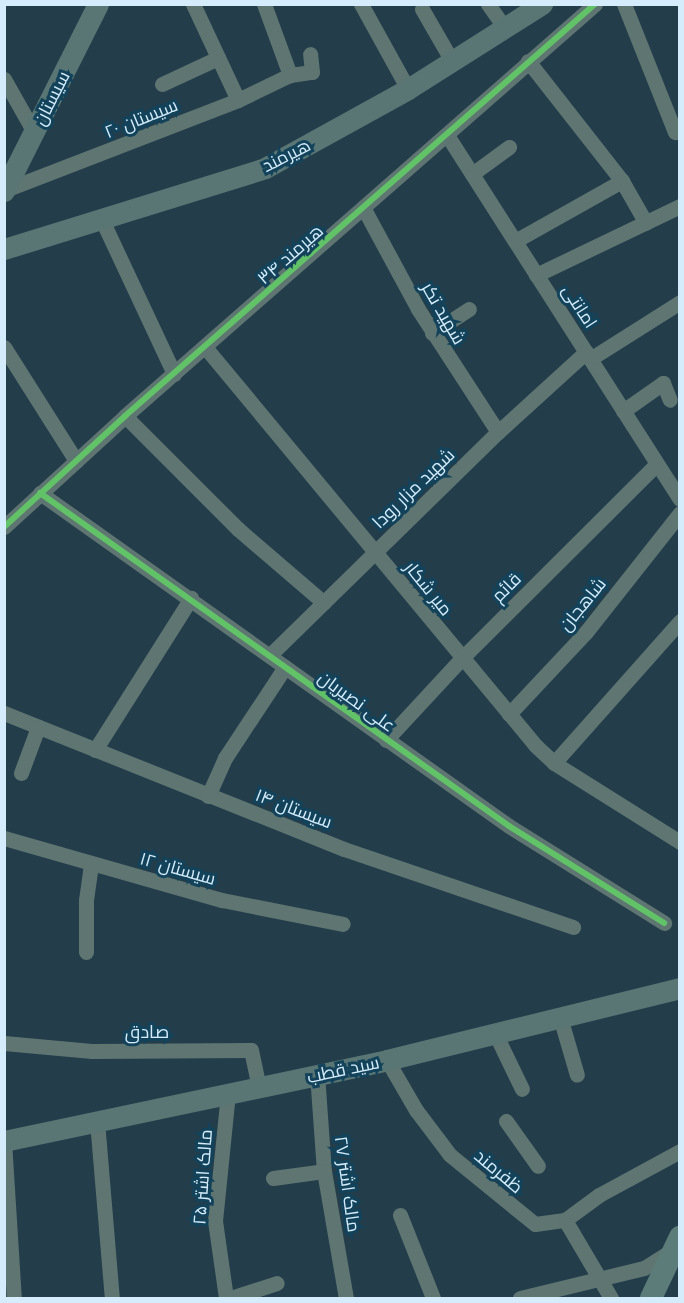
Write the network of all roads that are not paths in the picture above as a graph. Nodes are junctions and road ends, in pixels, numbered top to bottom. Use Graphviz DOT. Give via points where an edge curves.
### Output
graph roads {
  1 [pos="98,4"];
  2 [pos="194,4"];
  3 [pos="264,4"];
  4 [pos="362,4"];
  5 [pos="488,4"];
  6 [pos="542,4"];
  7 [pos="595,4"];
  8 [pos="624,4"];
  9 [pos="422,9"];
  10 [pos="505,28"];
  11 [pos="310,54"];
  12 [pos="218,58"];
  13 [pos="452,61"];
  14 [pos="528,61"];
  15 [pos="290,75"];
  16 [pos="4,80"];
  17 [pos="162,84"];
  18 [pos="408,88"];
  19 [pos="9,99"];
  20 [pos="238,100"];
  21 [pos="34,132"];
  22 [pos="675,132"];
  23 [pos="447,135"];
  24 [pos="509,147"];
  25 [pos="472,174"];
  26 [pos="622,181"];
  27 [pos="5,191"];
  28 [pos="680,206"];
  29 [pos="364,210"];
  30 [pos="102,220"];
  31 [pos="646,223"];
  32 [pos="515,241"];
  33 [pos="4,249"];
  34 [pos="536,275"];
  35 [pos="680,302"];
  36 [pos="469,309"];
  37 [pos="432,333"];
  38 [pos="4,347"];
  39 [pos="205,347"];
  40 [pos="588,356"];
  41 [pos="174,374"];
  42 [pos="670,400"];
  43 [pos="623,411"];
  44 [pos="125,416"];
  45 [pos="498,432"];
  46 [pos="76,461"];
  47 [pos="657,464"];
  48 [pos="40,493"];
  49 [pos="680,499"];
  50 [pos="680,513"];
  51 [pos="7,519"];
  52 [pos="375,553"];
  53 [pos="191,598"];
  54 [pos="324,603"];
  55 [pos="680,621"];
  56 [pos="270,656"];
  57 [pos="462,658"];
  58 [pos="285,667"];
  59 [pos="4,713"];
  60 [pos="509,714"];
  61 [pos="38,727"];
  62 [pos="386,740"];
  63 [pos="95,750"];
  64 [pos="554,763"];
  65 [pos="21,773"];
  66 [pos="208,796"];
  67 [pos="4,838"];
  68 [pos="680,842"];
  69 [pos="91,864"];
  70 [pos="664,923"];
  71 [pos="343,924"];
  72 [pos="573,927"];
  73 [pos="86,952"];
  74 [pos="680,988"];
  75 [pos="560,1017"];
  76 [pos="495,1033"];
  77 [pos="4,1043"];
  78 [pos="387,1060"];
  79 [pos="317,1074"];
  80 [pos="577,1075"];
  81 [pos="259,1087"];
  82 [pos="522,1089"];
  83 [pos="228,1093"];
  84 [pos="506,1120"];
  85 [pos="97,1121"];
  86 [pos="4,1141"];
  87 [pos="680,1151"];
  88 [pos="538,1166"];
  89 [pos="324,1171"];
  90 [pos="273,1178"];
  91 [pos="400,1215"];
  92 [pos="565,1220"];
  93 [pos="677,1243"];
  94 [pos="600,1281"];
  95 [pos="277,1283"];
  96 [pos="14,1299"];
  97 [pos="112,1299"];
  98 [pos="226,1299"];
  99 [pos="231,1299"];
  100 [pos="346,1299"];
  101 [pos="433,1299"];
  102 [pos="520,1299"];
  103 [pos="611,1299"];
  104 [pos="651,1299"];
  1 -- 21 [label="street, سیستان"];
  2 -- 12 [label="street"];
  3 -- 15 [label="street"];
  4 -- 18 [label="street"];
  5 -- 10 [label="street"];
  6 -- 10 [label="street, هیرمند"];
  7 -- 14 [label="street, هیرمند ۳۴"];
  8 -- 22 [label="street"];
  9 -- 13 [label="street"];
  10 -- 13 [label="street, هیرمند"];
  11 -- 15 [label="street, سیستان ۲۰" via="312,72"];
  12 -- 17 [label="street"];
  12 -- 20 [label="street"];
  13 -- 18 [label="street, هیرمند"];
  14 -- 23 [label="street, هیرمند ۳۴"];
  14 -- 26 [label="street"];
  15 -- 20 [label="street, سیستان ۲۰"];
  16 -- 19 [label="street"];
  18 -- 30 [label="street, هیرمند" via="265,168"];
  19 -- 21 [label="street"];
  20 -- 27 [label="street, سیستان ۲۰"];
  21 -- 27 [label="street, سیستان"];
  23 -- 25 [label="street, امانتی"];
  23 -- 29 [label="street, هیرمند ۳۴"];
  24 -- 25 [label="street"];
  25 -- 32 [label="street, امانتی"];
  26 -- 31 [label="street"];
  26 -- 32 [label="street"];
  28 -- 31 [label="street"];
  29 -- 37 [label="street, شهید تکر"];
  29 -- 39 [label="street, هیرمند ۳۴"];
  30 -- 33 [label="street, هیرمند"];
  30 -- 41 [label="street"];
  31 -- 34 [label="street"];
  32 -- 34 [label="street, امانتی"];
  34 -- 40 [label="street, امانتی"];
  35 -- 40 [label="street, شهید مزار رودا"];
  36 -- 37 [label="street"];
  37 -- 45 [label="street, شهید تکر"];
  38 -- 46 [label="street"];
  39 -- 41 [label="street, هیرمند ۳۴"];
  39 -- 52 [label="street, میر شکار"];
  40 -- 43 [label="street, امانتی"];
  40 -- 45 [label="street, شهید مزار رودا"];
  41 -- 44 [label="street, هیرمند ۳۴"];
  42 -- 43 [label="street" via="663,383"];
  43 -- 47 [label="street, امانتی"];
  44 -- 46 [label="street, هیرمند ۳۴"];
  44 -- 54 [label="street" via="238,529"];
  45 -- 52 [label="street, شهید مزار رودا"];
  46 -- 48 [label="street, هیرمند ۳۴"];
  47 -- 49 [label="street, امانتی"];
  47 -- 57 [label="street, قائم"];
  48 -- 51 [label="street, هیرمند ۳۴"];
  48 -- 53 [label="street, علی نصیریان"];
  50 -- 60 [label="street, شاهجان" via="586,632"];
  52 -- 54 [label="street, شهید مزار رودا"];
  52 -- 57 [label="street, میر شکار"];
  53 -- 56 [label="street, علی نصیریان"];
  53 -- 63 [label="street"];
  54 -- 56 [label="street, شهید مزار رودا"];
  55 -- 64 [label="street"];
  56 -- 58 [label="street, علی نصیریان"];
  57 -- 60 [label="street, میر شکار"];
  57 -- 62 [label="street, قائم"];
  58 -- 62 [label="street, علی نصیریان"];
  58 -- 66 [label="street" via="225,758"];
  59 -- 61 [label="street, سیستان ۱۴"];
  60 -- 64 [label="street, میر شکار"];
  61 -- 63 [label="street, سیستان ۱۴"];
  61 -- 65 [label="street"];
  62 -- 70 [label="street, علی نصیریان" via="509,826"];
  63 -- 66 [label="street, سیستان ۱۴"];
  64 -- 68 [label="street, میر شکار"];
  66 -- 72 [label="street, سیستان ۱۴" via="344,849"];
  67 -- 69 [label="street, سیستان ۱۲"];
  69 -- 71 [label="street, سیستان ۱۲" via="222,900"];
  69 -- 73 [label="street"];
  74 -- 75 [label="street, سید قطب"];
  75 -- 76 [label="street, سید قطب"];
  75 -- 80 [label="street"];
  76 -- 78 [label="street, سید قطب"];
  76 -- 82 [label="street"];
  77 -- 81 [label="street, صادق" via="92,1051 251,1050"];
  78 -- 79 [label="street, سید قطب"];
  78 -- 92 [label="street, ظفرمند" via="416,1110 450,1155 535,1224"];
  79 -- 81 [label="street, سید قطب"];
  79 -- 89 [label="street, مالک اشتر ۲۷"];
  81 -- 83 [label="street, سید قطب"];
  83 -- 85 [label="street, سید قطب"];
  83 -- 98 [label="street, مالک اشتر ۲۵" via="215,1221"];
  84 -- 88 [label="street"];
  85 -- 86 [label="street, سید قطب"];
  85 -- 97 [label="street"];
  86 -- 96 [label="street"];
  87 -- 92 [label="street" via="599,1195"];
  89 -- 90 [label="street"];
  89 -- 100 [label="street, مالک اشتر ۲۷"];
  91 -- 101 [label="street"];
  92 -- 94 [label="street"];
  93 -- 94 [label="street" via="644,1268"];
  93 -- 104 [label="main road"];
  94 -- 102 [label="street"];
  94 -- 103 [label="street"];
  95 -- 99 [label="street"];
}
